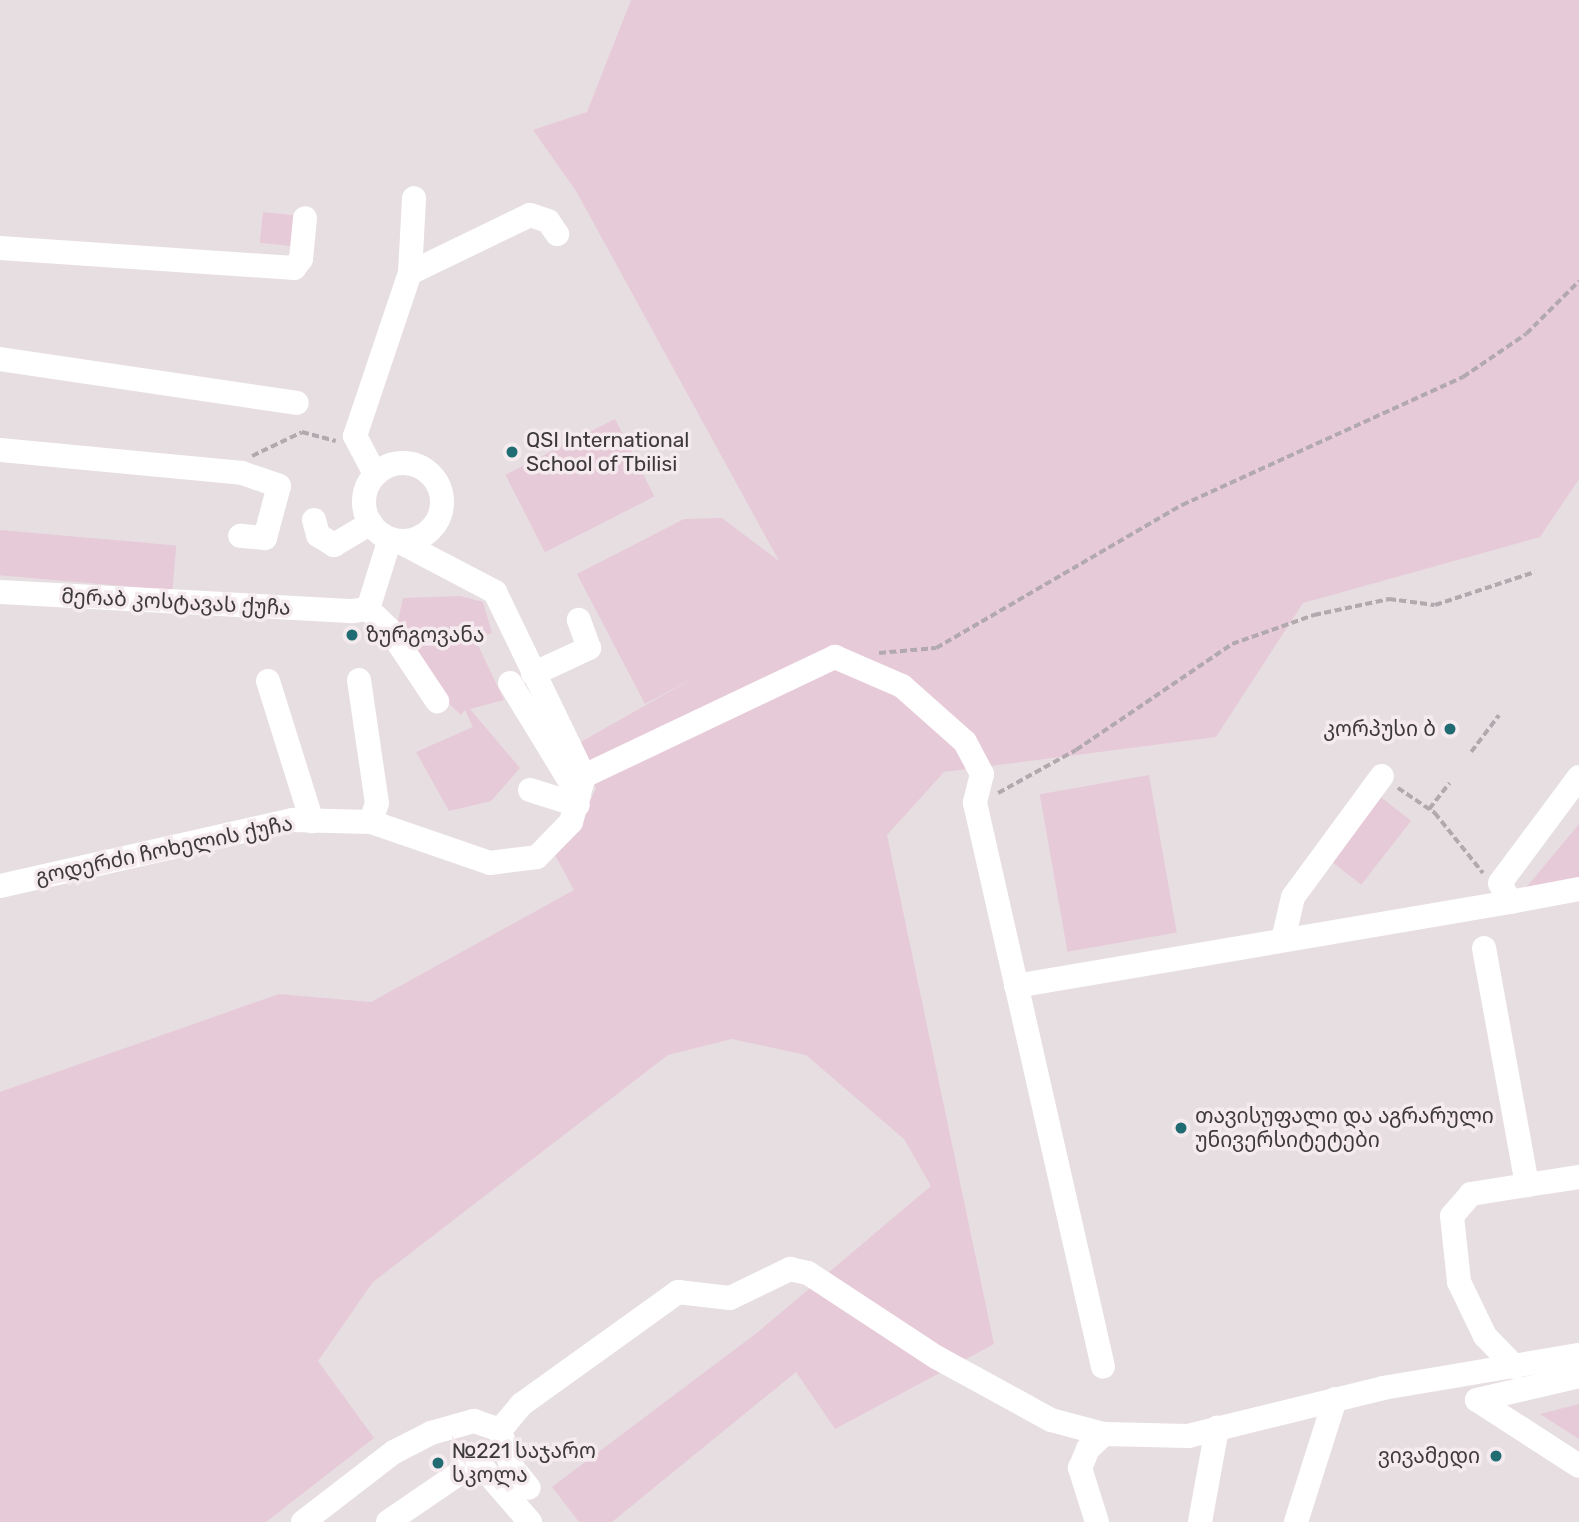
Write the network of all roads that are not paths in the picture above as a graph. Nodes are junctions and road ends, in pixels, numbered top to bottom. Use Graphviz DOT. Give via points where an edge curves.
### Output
graph roads {
  1 [pos="414,198"];
  2 [pos="305,218"];
  3 [pos="557,234"];
  4 [pos="0,247"];
  5 [pos="410,273"];
  6 [pos="0,359"];
  7 [pos="297,403"];
  8 [pos="0,450"];
  9 [pos="375,474"];
  10 [pos="314,520"];
  11 [pos="386,534"];
  12 [pos="240,536"];
  13 [pos="423,536"];
  14 [pos="461,574"];
  15 [pos="0,592"];
  16 [pos="360,610"];
  17 [pos="579,620"];
  18 [pos="521,678"];
  19 [pos="359,680"];
  20 [pos="268,681"];
  21 [pos="437,701"];
  22 [pos="1382,776"];
  23 [pos="1579,778"];
  24 [pos="530,790"];
  25 [pos="581,793"];
  26 [pos="312,821"];
  27 [pos="371,822"];
  28 [pos="0,886"];
  29 [pos="1579,889"];
  30 [pos="1510,902"];
  31 [pos="1283,940"];
  32 [pos="1484,948"];
  33 [pos="1016,986"];
  34 [pos="1579,1177"];
  35 [pos="1527,1185"];
  36 [pos="1579,1354"];
  37 [pos="1103,1367"];
  38 [pos="1515,1367"];
  39 [pos="1579,1376"];
  40 [pos="1335,1399"];
  41 [pos="1217,1428"];
  42 [pos="500,1430"];
  43 [pos="1104,1434"];
  44 [pos="1579,1466"];
  45 [pos="529,1488"];
  46 [pos="303,1522"];
  47 [pos="388,1522"];
  48 [pos="530,1522"];
  49 [pos="1097,1522"];
  50 [pos="1200,1522"];
  51 [pos="1296,1522"];
  1 -- 5 [label="street"];
  2 -- 4 [label="street" via="301,259 294,268"];
  3 -- 5 [label="street" via="548,221 530,215"];
  5 -- 9 [label="street" via="355,436"];
  6 -- 7 [label="street"];
  8 -- 12 [label="street" via="223,471 279,486 265,538"];
  9 -- 11 [label="street" via="364,503"];
  9 -- 13 [label="street" via="408,464 437,483 442,506"];
  10 -- 11 [label="street" via="318,535 334,545"];
  11 -- 13 [label="street"];
  11 -- 14 [label="street"];
  11 -- 16 [label="street"];
  13 -- 14 [label="street"];
  14 -- 18 [label="street" via="495,592"];
  15 -- 16 [label="street, მერაბ კოსტავას ქუჩა"];
  16 -- 21 [label="street" via="389,629"];
  17 -- 18 [label="street" via="590,648"];
  18 -- 25 [label="street"];
  19 -- 27 [label="street" via="377,803"];
  20 -- 26 [label="street"];
  22 -- 31 [label="street" via="1293,897"];
  23 -- 30 [label="street" via="1500,883"];
  24 -- 25 [label="street"];
  25 -- 27 [label="street, გოდერძი ჩოხელის ქუჩა" via="571,822 537,857 490,863"];
  25 -- 33 [label="street" via="835,657 902,686 965,742 982,774 975,803"];
  26 -- 27 [label="street, გოდერძი ჩოხელის ქუჩა"];
  26 -- 28 [label="street, გოდერძი ჩოხელის ქუჩა"];
  29 -- 30 [label="street"];
  30 -- 31 [label="street"];
  31 -- 33 [label="street"];
  32 -- 35 [label="street"];
  33 -- 37 [label="street"];
  34 -- 35 [label="street"];
  35 -- 38 [label="street" via="1471,1194 1452,1216 1459,1282 1485,1336"];
  36 -- 38 [label="street"];
  38 -- 40 [label="street"];
  39 -- 44 [label="street" via="1477,1400"];
  40 -- 41 [label="street"];
  40 -- 51 [label="street"];
  41 -- 43 [label="street" via="1188,1436"];
  41 -- 50 [label="street"];
  42 -- 43 [label="street" via="522,1404 678,1292 730,1297 790,1269 808,1273 936,1357 1051,1420"];
  42 -- 45 [label="street" via="511,1466"];
  42 -- 46 [label="street" via="474,1421 431,1433"];
  43 -- 49 [label="street" via="1080,1468"];
  47 -- 48 [label="street" via="477,1461"];
}
